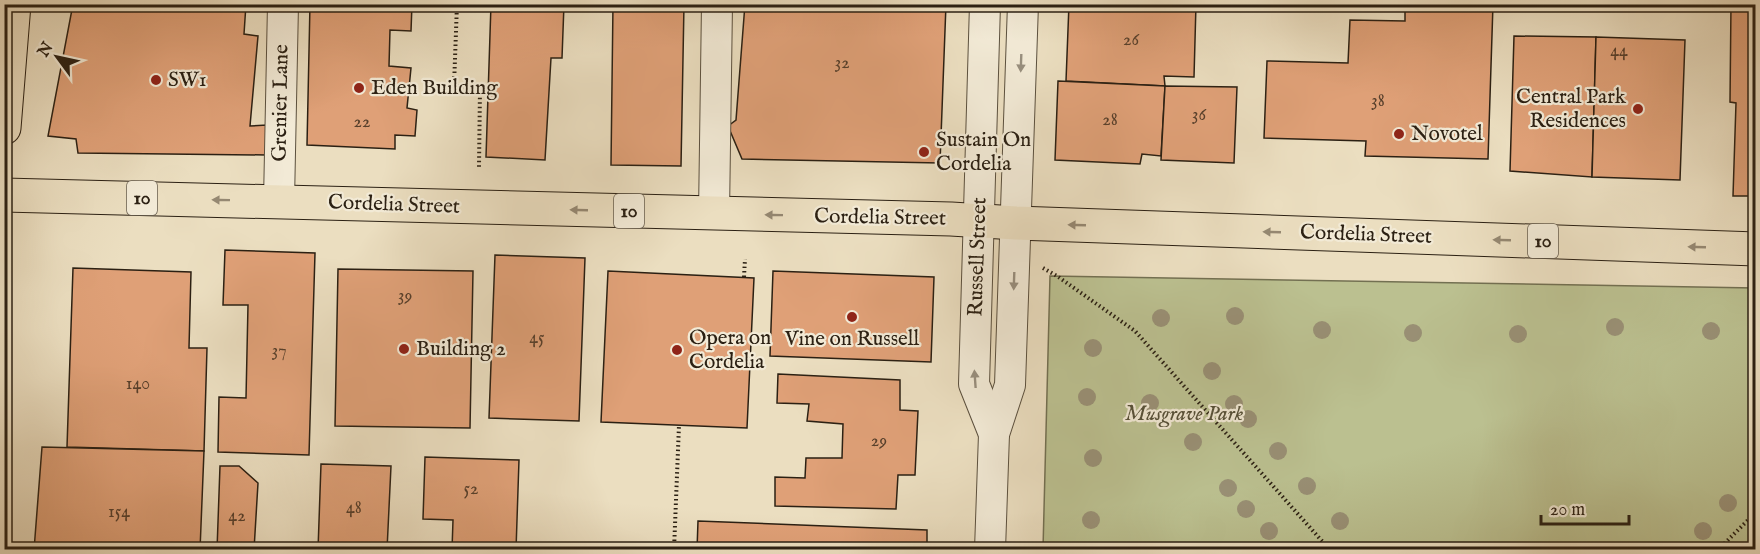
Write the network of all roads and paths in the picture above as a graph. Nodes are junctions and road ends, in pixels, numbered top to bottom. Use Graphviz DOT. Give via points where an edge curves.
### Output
graph roads {
  1 [pos="14,4"];
  2 [pos="283,4"];
  3 [pos="457,4"];
  4 [pos="717,4"];
  5 [pos="985,4"];
  6 [pos="1023,4"];
  7 [pos="4,128"];
  8 [pos="479,167"];
  9 [pos="4,195"];
  10 [pos="279,201"];
  11 [pos="714,214"];
  12 [pos="980,220"];
  13 [pos="1016,223"];
  14 [pos="1755,249"];
  15 [pos="745,259"];
  16 [pos="1042,268"];
  17 [pos="744,277"];
  18 [pos="679,425"];
  19 [pos="994,434"];
  20 [pos="1755,512"];
  21 [pos="675,549"];
  22 [pos="990,549"];
  23 [pos="1330,549"];
  24 [pos="1718,549"];
  1 -- 7 [label="main road"];
  2 -- 10 [label="street, Grenier Lane"];
  3 -- 8 [label="path" via="454,86 480,89"];
  4 -- 11 [label="street"];
  5 -- 12 [label="street, Russell Street"];
  6 -- 13 [label="street, Russell Street, one-way"];
  10 -- 9 [label="main road, Cordelia Street / 10, one-way"];
  11 -- 10 [label="main road, Cordelia Street / 10, one-way"];
  12 -- 11 [label="main road, Cordelia Street / 10, one-way"];
  12 -- 13 [label="main road, Cordelia Street / 10"];
  19 -- 12 [label="street, Russell Street, one-way" via="974,384"];
  14 -- 13 [label="main road, Cordelia Street / 10, one-way"];
  13 -- 19 [label="street, Russell Street, one-way" via="1010,385"];
  15 -- 17 [label="path"];
  16 -- 23 [label="path" via="1135,331"];
  18 -- 21 [label="path"];
  19 -- 22 [label="street, Russell Street"];
  20 -- 24 [label="path"];
}
